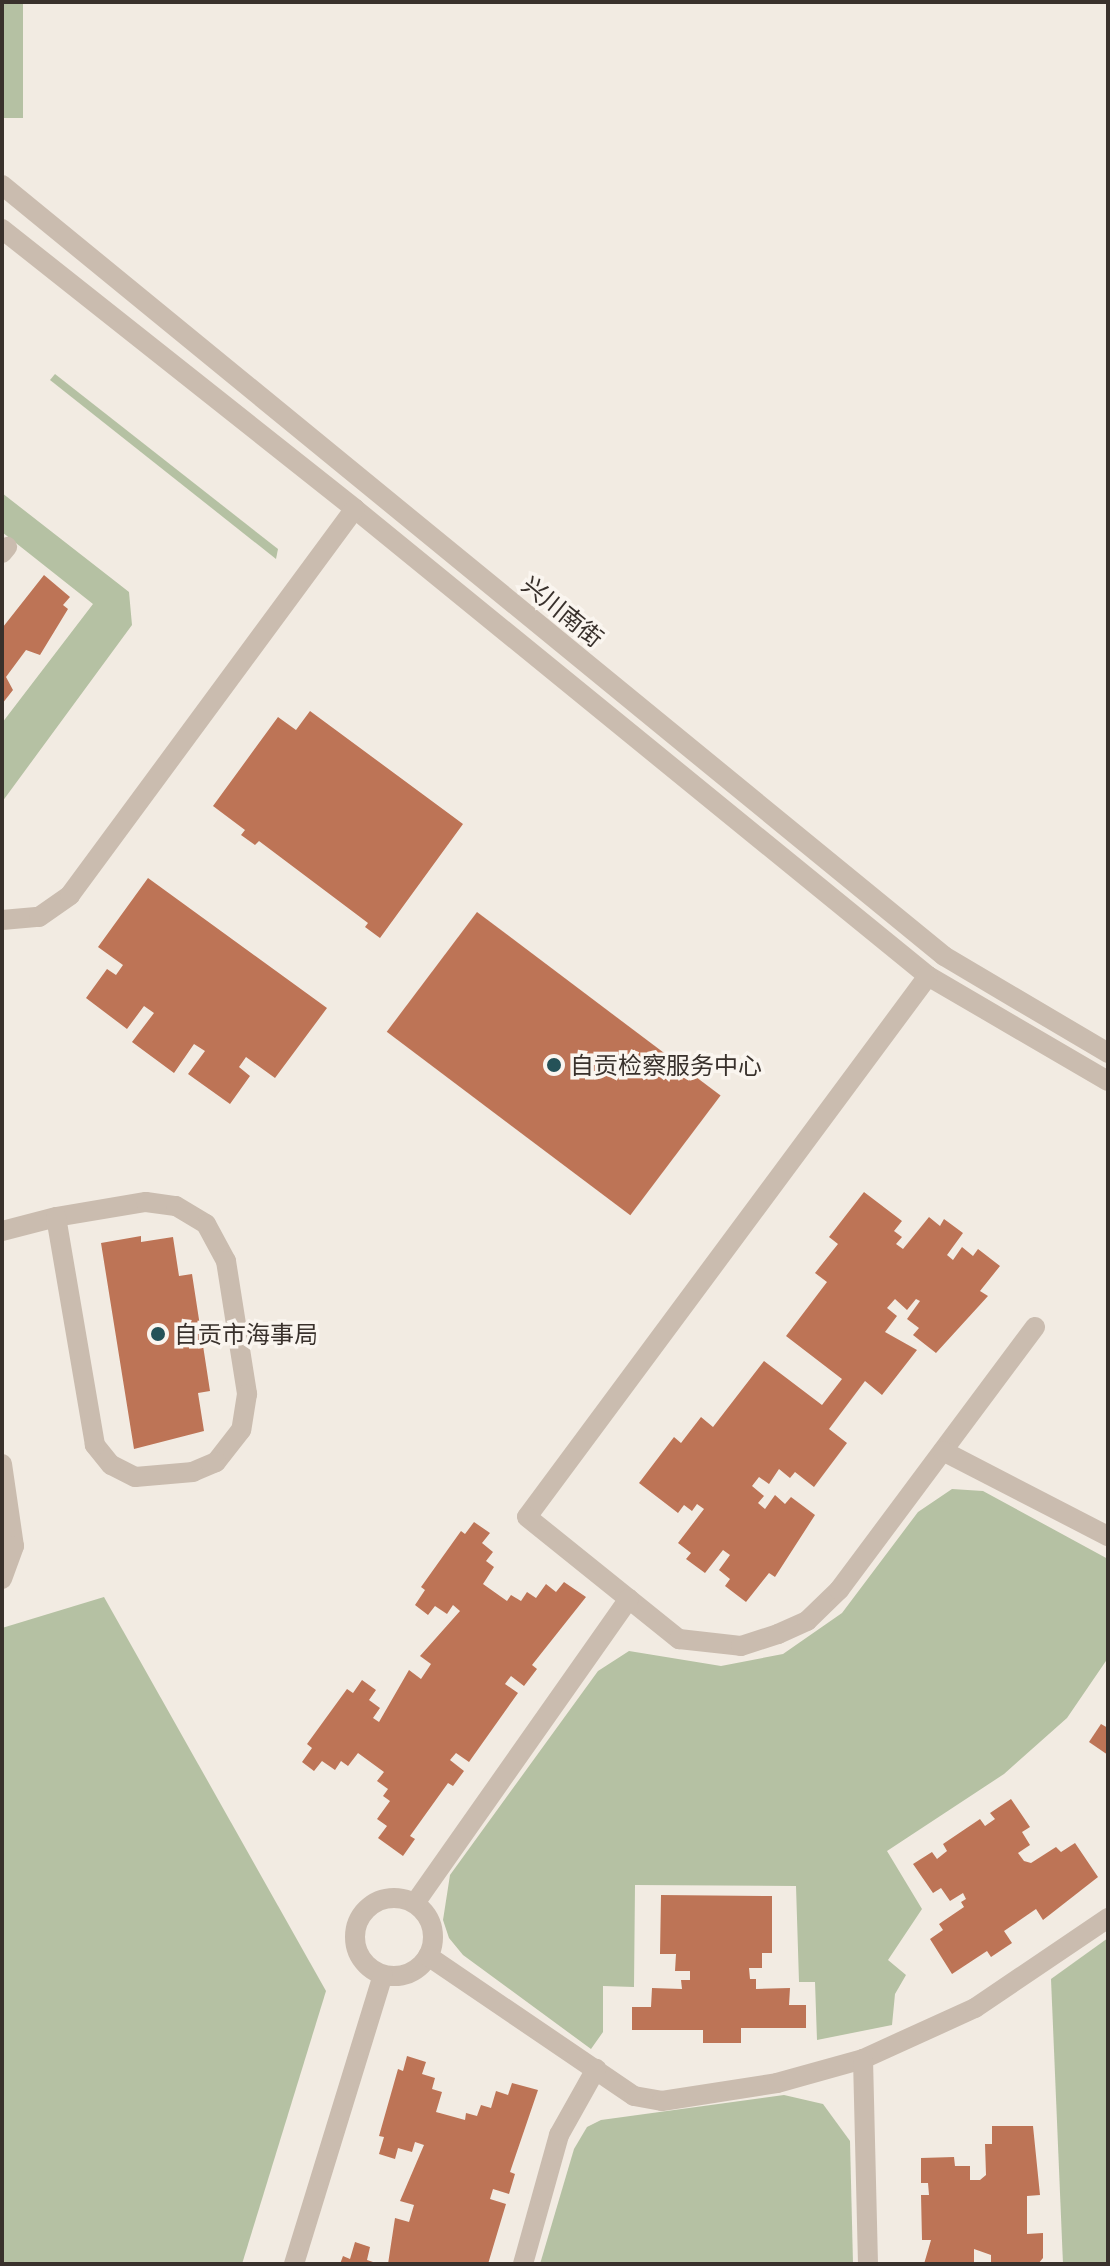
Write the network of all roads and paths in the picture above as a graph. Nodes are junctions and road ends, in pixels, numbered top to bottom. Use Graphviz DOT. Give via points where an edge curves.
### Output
graph roads {
  1 [pos="2,185"];
  2 [pos="2,229"];
  3 [pos="355,509"];
  4 [pos="2,920"];
  5 [pos="928,976"];
  6 [pos="1108,1053"];
  7 [pos="1108,1081"];
  8 [pos="56,1217"];
  9 [pos="2,1231"];
  10 [pos="1035,1327"];
  11 [pos="943,1451"];
  12 [pos="2,1464"];
  13 [pos="1108,1536"];
  14 [pos="2,1579"];
  15 [pos="629,1599"];
  16 [pos="415,1903"];
  17 [pos="1108,1918"];
  18 [pos="428,1956"];
  19 [pos="383,1975"];
  20 [pos="863,2059"];
  21 [pos="596,2069"];
  22 [pos="294,2264"];
  23 [pos="523,2264"];
  24 [pos="868,2264"];
  1 -- 6 [label="street, 兴川南街" via="944,956"];
  2 -- 3 [label="street"];
  3 -- 4 [label="street" via="70,895 39,917"];
  3 -- 5 [label="street"];
  5 -- 7 [label="street"];
  5 -- 15 [label="street" via="527,1517"];
  8 -- 8 [label="street" via="159,1203 194,1215 216,1236 226,1261 247,1394 241,1430 216,1462 193,1472 135,1477 111,1465 95,1445"];
  8 -- 9 [label="street"];
  10 -- 11 [label="street"];
  11 -- 13 [label="street"];
  11 -- 15 [label="street" via="839,1590 807,1621 741,1646 709,1646 679,1639"];
  12 -- 14 [label="street" via="14,1546"];
  15 -- 16 [label="street"];
  16 -- 18 [label="street" via="431,1925"];
  16 -- 19 [label="street" via="388,1898 364,1911 357,1923 356,1950 363,1962"];
  17 -- 20 [label="street" via="975,2008"];
  18 -- 19 [label="street" via="412,1972"];
  18 -- 21 [label="street"];
  19 -- 22 [label="street"];
  20 -- 21 [label="street" via="777,2083 662,2101 634,2096"];
  20 -- 24 [label="street"];
  21 -- 23 [label="street" via="559,2135"];
}
